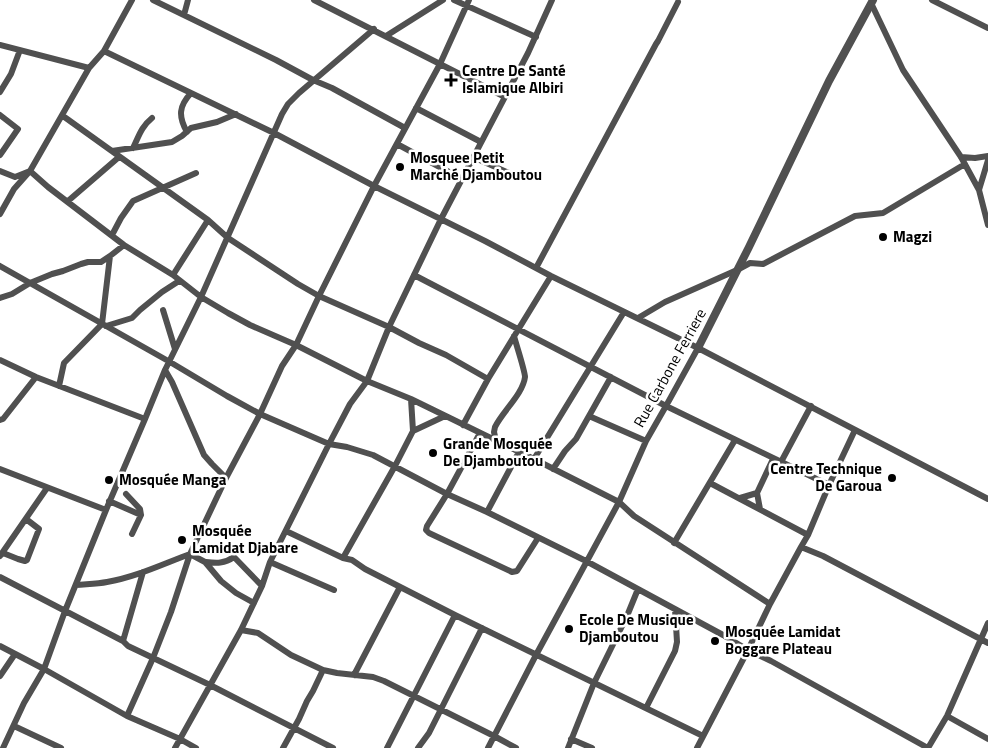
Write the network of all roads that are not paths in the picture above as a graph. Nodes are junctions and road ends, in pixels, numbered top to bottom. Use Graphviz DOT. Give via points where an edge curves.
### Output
graph roads {
  1 [pos="132,0"];
  2 [pos="153,0"];
  3 [pos="188,0"];
  4 [pos="314,0"];
  5 [pos="443,0"];
  6 [pos="454,0"];
  7 [pos="552,0"];
  8 [pos="932,0"];
  9 [pos="678,2"];
  10 [pos="872,2"];
  11 [pos="468,3"];
  12 [pos="184,15"];
  13 [pos="988,28"];
  14 [pos="374,29"];
  15 [pos="386,36"];
  16 [pos="536,37"];
  17 [pos="0,45"];
  18 [pos="20,50"];
  19 [pos="104,51"];
  20 [pos="440,64"];
  21 [pos="89,68"];
  22 [pos="313,80"];
  23 [pos="0,92"];
  24 [pos="191,93"];
  25 [pos="505,97"];
  26 [pos="416,108"];
  27 [pos="236,114"];
  28 [pos="63,116"];
  29 [pos="1,118"];
  30 [pos="152,118"];
  31 [pos="405,128"];
  32 [pos="187,132"];
  33 [pos="274,133"];
  34 [pos="481,142"];
  35 [pos="396,144"];
  36 [pos="133,148"];
  37 [pos="112,151"];
  38 [pos="0,155"];
  39 [pos="988,156"];
  40 [pos="119,157"];
  41 [pos="473,157"];
  42 [pos="961,157"];
  43 [pos="988,160"];
  44 [pos="965,164"];
  45 [pos="0,170"];
  46 [pos="30,171"];
  47 [pos="196,174"];
  48 [pos="520,178"];
  49 [pos="462,179"];
  50 [pos="374,186"];
  51 [pos="164,188"];
  52 [pos="979,190"];
  53 [pos="68,201"];
  54 [pos="0,214"];
  55 [pos="441,218"];
  56 [pos="208,220"];
  57 [pos="988,226"];
  58 [pos="112,235"];
  59 [pos="228,238"];
  60 [pos="124,245"];
  61 [pos="110,256"];
  62 [pos="0,266"];
  63 [pos="536,268"];
  64 [pos="737,270"];
  65 [pos="173,275"];
  66 [pos="414,275"];
  67 [pos="551,276"];
  68 [pos="179,281"];
  69 [pos="30,283"];
  70 [pos="319,296"];
  71 [pos="202,297"];
  72 [pos="0,298"];
  73 [pos="163,310"];
  74 [pos="624,312"];
  75 [pos="638,318"];
  76 [pos="104,325"];
  77 [pos="389,327"];
  78 [pos="518,329"];
  79 [pos="514,336"];
  80 [pos="296,345"];
  81 [pos="175,348"];
  82 [pos="698,348"];
  83 [pos="0,360"];
  84 [pos="170,362"];
  85 [pos="590,366"];
  86 [pos="165,370"];
  87 [pos="36,377"];
  88 [pos="611,378"];
  89 [pos="488,379"];
  90 [pos="366,381"];
  91 [pos="59,386"];
  92 [pos="411,399"];
  93 [pos="666,406"];
  94 [pos="811,406"];
  95 [pos="260,414"];
  96 [pos="445,416"];
  97 [pos="589,416"];
  98 [pos="145,419"];
  99 [pos="0,420"];
  100 [pos="463,425"];
  101 [pos="855,430"];
  102 [pos="413,431"];
  103 [pos="480,433"];
  104 [pos="735,440"];
  105 [pos="496,441"];
  106 [pos="646,441"];
  107 [pos="329,444"];
  108 [pos="519,452"];
  109 [pos="773,458"];
  110 [pos="534,459"];
  111 [pos="781,462"];
  112 [pos="395,466"];
  113 [pos="0,469"];
  114 [pos="553,469"];
  115 [pos="226,478"];
  116 [pos="710,483"];
  117 [pos="829,486"];
  118 [pos="48,488"];
  119 [pos="757,493"];
  120 [pos="126,494"];
  121 [pos="447,494"];
  122 [pos="740,498"];
  123 [pos="988,499"];
  124 [pos="109,501"];
  125 [pos="619,502"];
  126 [pos="106,510"];
  127 [pos="760,510"];
  128 [pos="487,512"];
  129 [pos="142,515"];
  130 [pos="26,519"];
  131 [pos="286,530"];
  132 [pos="132,534"];
  133 [pos="808,535"];
  134 [pos="538,538"];
  135 [pos="674,543"];
  136 [pos="802,547"];
  137 [pos="1,554"];
  138 [pos="190,554"];
  139 [pos="343,558"];
  140 [pos="205,562"];
  141 [pos="270,562"];
  142 [pos="586,562"];
  143 [pos="143,572"];
  144 [pos="0,577"];
  145 [pos="76,585"];
  146 [pos="262,586"];
  147 [pos="400,586"];
  148 [pos="638,589"];
  149 [pos="334,590"];
  150 [pos="254,603"];
  151 [pos="770,604"];
  152 [pos="675,609"];
  153 [pos="65,611"];
  154 [pos="455,615"];
  155 [pos="988,623"];
  156 [pos="482,628"];
  157 [pos="241,630"];
  158 [pos="981,639"];
  159 [pos="122,641"];
  160 [pos="988,643"];
  161 [pos="0,646"];
  162 [pos="748,650"];
  163 [pos="15,654"];
  164 [pos="536,655"];
  165 [pos="153,658"];
  166 [pos="44,669"];
  167 [pos="323,670"];
  168 [pos="354,675"];
  169 [pos="0,676"];
  170 [pos="594,683"];
  171 [pos="210,685"];
  172 [pos="414,695"];
  173 [pos="646,708"];
  174 [pos="441,709"];
  175 [pos="127,716"];
  176 [pos="947,716"];
  177 [pos="14,726"];
  178 [pos="294,728"];
  179 [pos="494,736"];
  180 [pos="703,736"];
  181 [pos="180,739"];
  182 [pos="571,739"];
  183 [pos="988,739"];
  184 [pos="567,747"];
  185 [pos="2,748"];
  186 [pos="61,748"];
  187 [pos="175,748"];
  188 [pos="196,748"];
  189 [pos="282,748"];
  190 [pos="333,748"];
  191 [pos="387,748"];
  192 [pos="418,748"];
  193 [pos="488,748"];
  194 [pos="516,748"];
  195 [pos="592,748"];
  196 [pos="697,748"];
  197 [pos="928,748"];
  1 -- 19 [label="street"];
  2 -- 12 [label="street"];
  3 -- 12 [label="street"];
  4 -- 14 [label="street"];
  5 -- 15 [label="street"];
  6 -- 11 [label="street"];
  7 -- 16 [label="street"];
  8 -- 13 [label="street"];
  9 -- 63 [label="street"];
  10 -- 42 [label="street" via="903,70"];
  10 -- 64 [label="street, Rue Carbone Ferriere" via="829,81"];
  11 -- 16 [label="street"];
  11 -- 20 [label="street"];
  12 -- 22 [label="street"];
  14 -- 15 [label="street"];
  14 -- 22 [label="street"];
  15 -- 20 [label="street"];
  16 -- 25 [label="street"];
  17 -- 18 [label="street"];
  18 -- 21 [label="street"];
  18 -- 23 [label="street"];
  19 -- 21 [label="street"];
  19 -- 24 [label="street"];
  20 -- 25 [label="street"];
  20 -- 26 [label="street"];
  21 -- 28 [label="street"];
  22 -- 31 [label="street"];
  22 -- 33 [label="street" via="288,104"];
  24 -- 27 [label="street"];
  24 -- 32 [label="street" via="185,100 180,117"];
  25 -- 34 [label="street"];
  26 -- 31 [label="street"];
  26 -- 34 [label="street"];
  27 -- 32 [label="street"];
  27 -- 33 [label="street"];
  28 -- 37 [label="street"];
  28 -- 46 [label="street"];
  29 -- 38 [label="street" via="18,129"];
  30 -- 36 [label="street" via="142,128"];
  31 -- 35 [label="street"];
  32 -- 36 [label="street" via="172,142"];
  33 -- 50 [label="street"];
  33 -- 59 [label="street"];
  34 -- 41 [label="street"];
  35 -- 49 [label="street"];
  35 -- 50 [label="street"];
  36 -- 37 [label="street"];
  37 -- 40 [label="street"];
  39 -- 42 [label="street"];
  40 -- 51 [label="street"];
  40 -- 53 [label="street"];
  41 -- 48 [label="street"];
  41 -- 49 [label="street"];
  42 -- 44 [label="street"];
  43 -- 52 [label="street"];
  44 -- 52 [label="street"];
  44 -- 64 [label="street" via="882,213 855,216 763,264 750,263"];
  45 -- 46 [label="street" via="15,177"];
  46 -- 53 [label="street"];
  46 -- 54 [label="street" via="14,189"];
  47 -- 51 [label="street"];
  49 -- 55 [label="street"];
  50 -- 55 [label="street"];
  50 -- 70 [label="street"];
  51 -- 56 [label="street"];
  51 -- 58 [label="street" via="133,201"];
  52 -- 57 [label="street"];
  53 -- 58 [label="street"];
  55 -- 63 [label="street"];
  55 -- 66 [label="street"];
  56 -- 59 [label="street"];
  56 -- 65 [label="street"];
  58 -- 60 [label="street"];
  59 -- 70 [label="street"];
  59 -- 71 [label="street"];
  60 -- 61 [label="street"];
  60 -- 65 [label="street"];
  61 -- 69 [label="street" via="101,262 81,264"];
  61 -- 76 [label="street"];
  62 -- 69 [label="street"];
  63 -- 67 [label="street"];
  64 -- 75 [label="street" via="665,302"];
  64 -- 82 [label="street, Rue Carbone Ferriere"];
  65 -- 68 [label="street"];
  66 -- 77 [label="street"];
  66 -- 78 [label="street"];
  67 -- 74 [label="street"];
  67 -- 78 [label="street"];
  68 -- 71 [label="street"];
  68 -- 76 [label="street" via="132,318"];
  69 -- 72 [label="street"];
  69 -- 76 [label="street"];
  70 -- 77 [label="street"];
  70 -- 80 [label="street"];
  71 -- 80 [label="street" via="250,325"];
  71 -- 81 [label="street"];
  73 -- 81 [label="street"];
  74 -- 75 [label="street"];
  74 -- 85 [label="street"];
  75 -- 82 [label="street"];
  76 -- 84 [label="street"];
  76 -- 91 [label="street" via="64,363"];
  77 -- 89 [label="street"];
  77 -- 90 [label="street"];
  78 -- 79 [label="street"];
  78 -- 85 [label="street"];
  79 -- 89 [label="street"];
  79 -- 105 [label="street" via="525,378 495,427"];
  80 -- 90 [label="street"];
  80 -- 95 [label="street" via="282,366"];
  81 -- 84 [label="street"];
  82 -- 93 [label="street, Rue Carbone Ferriere"];
  82 -- 94 [label="street"];
  83 -- 87 [label="street"];
  84 -- 86 [label="street"];
  84 -- 95 [label="street"];
  85 -- 88 [label="street"];
  85 -- 110 [label="street"];
  86 -- 98 [label="street"];
  86 -- 115 [label="street" via="204,455"];
  87 -- 91 [label="street"];
  87 -- 99 [label="street"];
  88 -- 93 [label="street"];
  88 -- 97 [label="street"];
  89 -- 100 [label="street"];
  90 -- 92 [label="street"];
  90 -- 107 [label="street"];
  91 -- 98 [label="street"];
  92 -- 96 [label="street"];
  92 -- 102 [label="street"];
  93 -- 104 [label="street"];
  93 -- 106 [label="street, Rue Carbone Ferriere"];
  94 -- 101 [label="street"];
  94 -- 111 [label="street"];
  95 -- 107 [label="street"];
  95 -- 115 [label="street"];
  96 -- 100 [label="street"];
  96 -- 102 [label="street"];
  97 -- 106 [label="street"];
  97 -- 114 [label="street"];
  98 -- 124 [label="street"];
  100 -- 103 [label="street"];
  101 -- 117 [label="street"];
  101 -- 123 [label="street"];
  102 -- 112 [label="street"];
  103 -- 105 [label="street"];
  103 -- 121 [label="street"];
  104 -- 109 [label="street"];
  104 -- 116 [label="street"];
  105 -- 108 [label="street"];
  106 -- 125 [label="street, Rue Carbone Ferriere"];
  107 -- 112 [label="street" via="347,447"];
  107 -- 131 [label="street"];
  108 -- 110 [label="street"];
  108 -- 128 [label="street"];
  109 -- 111 [label="street"];
  109 -- 119 [label="street"];
  110 -- 114 [label="street"];
  111 -- 117 [label="street"];
  112 -- 121 [label="street"];
  112 -- 139 [label="street"];
  113 -- 118 [label="street"];
  114 -- 125 [label="street"];
  115 -- 138 [label="street"];
  116 -- 122 [label="street"];
  116 -- 135 [label="street"];
  117 -- 133 [label="street"];
  118 -- 126 [label="street"];
  118 -- 130 [label="street"];
  119 -- 122 [label="street"];
  119 -- 127 [label="street"];
  120 -- 129 [label="street"];
  121 -- 128 [label="street"];
  121 -- 134 [label="street" via="427,526 429,533 512,572 522,565"];
  122 -- 127 [label="street"];
  124 -- 126 [label="street"];
  124 -- 129 [label="street"];
  125 -- 135 [label="street"];
  125 -- 142 [label="street, Rue Carbone Ferriere"];
  126 -- 145 [label="street"];
  127 -- 133 [label="street"];
  128 -- 134 [label="street"];
  129 -- 132 [label="street"];
  130 -- 137 [label="street"];
  130 -- 137 [label="street" via="39,529 27,560"];
  131 -- 139 [label="street"];
  131 -- 141 [label="street"];
  133 -- 136 [label="street"];
  134 -- 142 [label="street"];
  135 -- 151 [label="street"];
  136 -- 151 [label="street"];
  136 -- 158 [label="street"];
  138 -- 140 [label="street"];
  138 -- 143 [label="street"];
  138 -- 165 [label="street"];
  139 -- 147 [label="street"];
  140 -- 146 [label="street" via="219,563 234,557"];
  140 -- 150 [label="street" via="221,581"];
  141 -- 146 [label="street"];
  141 -- 149 [label="street"];
  142 -- 148 [label="street"];
  142 -- 164 [label="street, Rue Carbone Ferriere"];
  143 -- 145 [label="street" via="106,583"];
  143 -- 159 [label="street"];
  144 -- 153 [label="street"];
  145 -- 153 [label="street"];
  146 -- 150 [label="street"];
  147 -- 154 [label="street"];
  147 -- 168 [label="street"];
  148 -- 152 [label="street"];
  148 -- 170 [label="street"];
  150 -- 157 [label="street"];
  151 -- 162 [label="street"];
  152 -- 162 [label="street"];
  152 -- 173 [label="street" via="675,651"];
  153 -- 159 [label="street"];
  153 -- 166 [label="street"];
  154 -- 156 [label="street"];
  154 -- 172 [label="street"];
  155 -- 158 [label="street"];
  156 -- 164 [label="street"];
  156 -- 174 [label="street"];
  157 -- 167 [label="street" via="258,633 291,655"];
  157 -- 171 [label="street"];
  158 -- 160 [label="street"];
  158 -- 176 [label="street"];
  159 -- 165 [label="street"];
  161 -- 163 [label="street"];
  162 -- 180 [label="street"];
  162 -- 197 [label="street"];
  163 -- 166 [label="street"];
  163 -- 169 [label="street"];
  164 -- 170 [label="street"];
  164 -- 179 [label="street, Rue Carbone Ferriere"];
  165 -- 171 [label="street"];
  165 -- 175 [label="street"];
  166 -- 175 [label="street"];
  166 -- 177 [label="street"];
  167 -- 168 [label="street"];
  167 -- 178 [label="street"];
  168 -- 172 [label="street" via="384,680"];
  170 -- 173 [label="street"];
  170 -- 182 [label="street"];
  171 -- 178 [label="street"];
  171 -- 181 [label="street"];
  172 -- 174 [label="street"];
  172 -- 191 [label="street"];
  173 -- 180 [label="street"];
  174 -- 179 [label="street"];
  174 -- 192 [label="street"];
  175 -- 181 [label="street"];
  176 -- 183 [label="street"];
  176 -- 197 [label="street"];
  177 -- 185 [label="street"];
  177 -- 186 [label="street"];
  178 -- 189 [label="street"];
  178 -- 190 [label="street"];
  179 -- 193 [label="street, Rue Carbone Ferriere"];
  179 -- 194 [label="street"];
  180 -- 196 [label="street"];
  181 -- 187 [label="street"];
  181 -- 188 [label="street"];
  182 -- 184 [label="street"];
  182 -- 195 [label="street"];
}
